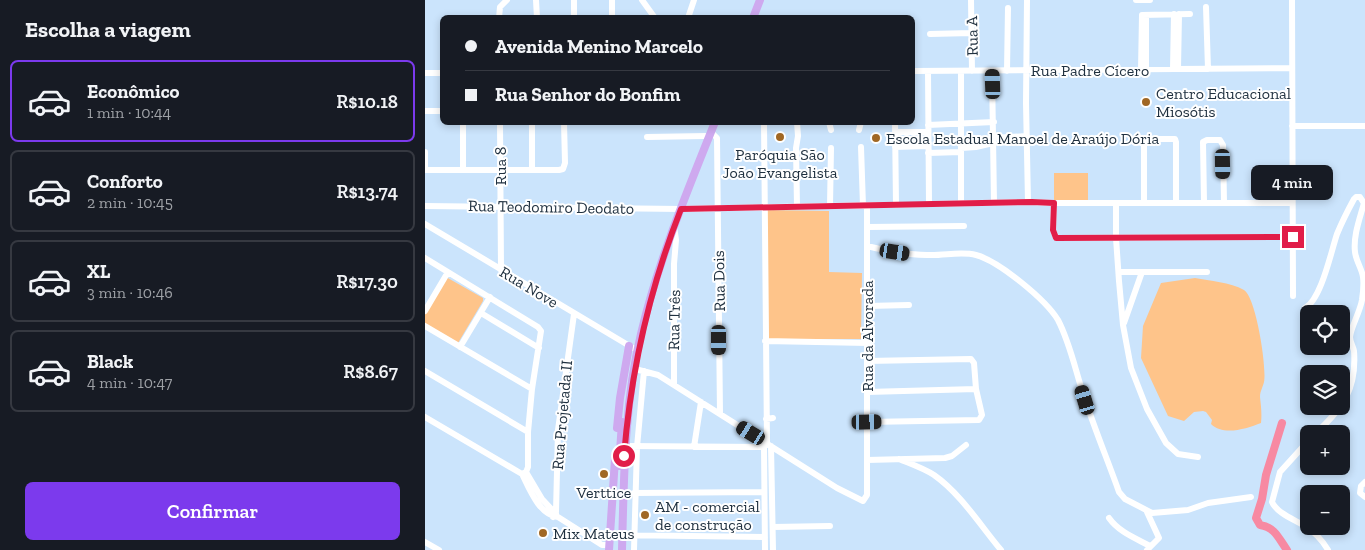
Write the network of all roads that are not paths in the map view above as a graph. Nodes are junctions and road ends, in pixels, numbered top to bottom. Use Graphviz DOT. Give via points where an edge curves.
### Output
graph roads {
  1 [pos="536,0"];
  2 [pos="574,0"];
  3 [pos="612,0"];
  4 [pos="643,0"];
  5 [pos="695,0"];
  6 [pos="760,0"];
  7 [pos="764,0"];
  8 [pos="971,0"];
  9 [pos="1027,0"];
  10 [pos="1136,0"];
  11 [pos="1149,0"];
  12 [pos="1292,0"];
  13 [pos="505,1"];
  14 [pos="1206,7"];
  15 [pos="1008,8"];
  16 [pos="1176,14"];
  17 [pos="1190,14"];
  18 [pos="499,15"];
  19 [pos="537,15"];
  20 [pos="574,15"];
  21 [pos="612,15"];
  22 [pos="653,15"];
  23 [pos="689,15"];
  24 [pos="754,15"];
  25 [pos="758,15"];
  26 [pos="971,33"];
  27 [pos="930,34"];
  28 [pos="1292,68"];
  29 [pos="1176,69"];
  30 [pos="1208,69"];
  31 [pos="1027,70"];
  32 [pos="1144,70"];
  33 [pos="915,71"];
  34 [pos="928,71"];
  35 [pos="961,71"];
  36 [pos="972,71"];
  37 [pos="992,71"];
  38 [pos="1007,71"];
  39 [pos="425,73"];
  40 [pos="440,73"];
  41 [pos="440,110"];
  42 [pos="425,111"];
  43 [pos="994,122"];
  44 [pos="961,124"];
  45 [pos="463,125"];
  46 [pos="500,125"];
  47 [pos="532,125"];
  48 [pos="564,125"];
  49 [pos="710,125"];
  50 [pos="713,125"];
  51 [pos="764,125"];
  52 [pos="797,125"];
  53 [pos="860,125"];
  54 [pos="895,125"];
  55 [pos="1292,126"];
  56 [pos="1365,126"];
  57 [pos="928,128"];
  58 [pos="859,130"];
  59 [pos="895,132"];
  60 [pos="708,134"];
  61 [pos="1027,136"];
  62 [pos="647,137"];
  63 [pos="993,141"];
  64 [pos="895,147"];
  65 [pos="831,148"];
  66 [pos="861,148"];
  67 [pos="928,149"];
  68 [pos="961,150"];
  69 [pos="425,152"];
  70 [pos="425,170"];
  71 [pos="463,170"];
  72 [pos="499,170"];
  73 [pos="532,170"];
  74 [pos="1028,202"];
  75 [pos="1144,202"];
  76 [pos="1176,202"];
  77 [pos="1203,202"];
  78 [pos="1363,202"];
  79 [pos="961,203"];
  80 [pos="994,203"];
  81 [pos="1054,203"];
  82 [pos="1116,203"];
  83 [pos="1223,203"];
  84 [pos="1292,203"];
  85 [pos="929,204"];
  86 [pos="895,205"];
  87 [pos="425,206"];
  88 [pos="764,206"];
  89 [pos="797,206"];
  90 [pos="830,206"];
  91 [pos="865,206"];
  92 [pos="500,207"];
  93 [pos="718,208"];
  94 [pos="679,209"];
  95 [pos="425,224"];
  96 [pos="674,226"];
  97 [pos="964,226"];
  98 [pos="867,227"];
  99 [pos="1293,237"];
  100 [pos="1116,238"];
  101 [pos="867,246"];
  102 [pos="425,258"];
  103 [pos="501,270"];
  104 [pos="448,272"];
  105 [pos="1119,272"];
  106 [pos="1142,272"];
  107 [pos="1207,272"];
  108 [pos="1293,296"];
  109 [pos="490,297"];
  110 [pos="909,305"];
  111 [pos="1309,305"];
  112 [pos="867,306"];
  113 [pos="426,308"];
  114 [pos="481,313"];
  115 [pos="574,314"];
  116 [pos="1123,325"];
  117 [pos="425,326"];
  118 [pos="765,341"];
  119 [pos="867,342"];
  120 [pos="460,347"];
  121 [pos="631,347"];
  122 [pos="539,348"];
  123 [pos="867,361"];
  124 [pos="635,369"];
  125 [pos="425,371"];
  126 [pos="645,371"];
  127 [pos="628,384"];
  128 [pos="674,385"];
  129 [pos="532,389"];
  130 [pos="976,389"];
  131 [pos="621,392"];
  132 [pos="867,392"];
  133 [pos="701,402"];
  134 [pos="720,414"];
  135 [pos="425,417"];
  136 [pos="766,418"];
  137 [pos="773,418"];
  138 [pos="867,422"];
  139 [pos="1324,425"];
  140 [pos="528,432"];
  141 [pos="767,445"];
  142 [pos="966,445"];
  143 [pos="625,446"];
  144 [pos="637,447"];
  145 [pos="694,447"];
  146 [pos="1300,450"];
  147 [pos="1198,458"];
  148 [pos="899,459"];
  149 [pos="867,460"];
  150 [pos="524,473"];
  151 [pos="623,481"];
  152 [pos="635,482"];
  153 [pos="1365,482"];
  154 [pos="765,492"];
  155 [pos="634,493"];
  156 [pos="1251,497"];
  157 [pos="1365,497"];
  158 [pos="623,500"];
  159 [pos="634,501"];
  160 [pos="1147,512"];
  161 [pos="555,515"];
  162 [pos="1109,518"];
  163 [pos="830,526"];
  164 [pos="773,527"];
  165 [pos="619,536"];
  166 [pos="633,536"];
  167 [pos="425,542"];
  168 [pos="765,544"];
  169 [pos="609,547"];
  170 [pos="773,547"];
  171 [pos="1148,548"];
  172 [pos="439,550"];
  173 [pos="617,550"];
  174 [pos="622,550"];
  175 [pos="633,550"];
  176 [pos="1001,550"];
  177 [pos="1328,550"];
  1 -- 19 [label="street"];
  2 -- 20 [label="street"];
  3 -- 21 [label="street"];
  4 -- 22 [label="street"];
  5 -- 23 [label="street"];
  6 -- 24 [label="main road"];
  7 -- 25 [label="main road"];
  8 -- 26 [label="street, Rua A"];
  9 -- 31 [label="street" via="1030,31"];
  10 -- 11 [label="street"];
  12 -- 28 [label="street"];
  13 -- 18 [label="street"];
  14 -- 30 [label="street"];
  15 -- 38 [label="street"];
  16 -- 17 [label="street"];
  16 -- 29 [label="street"];
  16 -- 32 [label="street" via="1142,16"];
  26 -- 27 [label="street"];
  26 -- 36 [label="street, Rua A"];
  28 -- 30 [label="street, Rua Padre Cícero"];
  28 -- 55 [label="street"];
  29 -- 30 [label="street, Rua Padre Cícero"];
  29 -- 32 [label="street, Rua Padre Cícero"];
  31 -- 32 [label="street, Rua Padre Cícero"];
  31 -- 38 [label="street, Rua Padre Cícero"];
  31 -- 61 [label="street"];
  33 -- 34 [label="street, Rua Padre Cícero"];
  34 -- 35 [label="street, Rua Padre Cícero"];
  34 -- 57 [label="street"];
  35 -- 36 [label="street, Rua Padre Cícero"];
  35 -- 44 [label="street"];
  36 -- 37 [label="street, Rua Padre Cícero"];
  37 -- 38 [label="street, Rua Padre Cícero"];
  37 -- 43 [label="street"];
  39 -- 40 [label="street"];
  41 -- 42 [label="street"];
  43 -- 44 [label="street"];
  43 -- 63 [label="street"];
  44 -- 57 [label="street"];
  44 -- 68 [label="street"];
  45 -- 71 [label="street"];
  46 -- 72 [label="street, Rua 8"];
  47 -- 73 [label="street"];
  48 -- 73 [label="street" via="563,169"];
  49 -- 60 [label="main road"];
  50 -- 60 [label="main road"];
  51 -- 88 [label="street"];
  52 -- 89 [label="street"];
  53 -- 58 [label="street"];
  54 -- 59 [label="street"];
  55 -- 56 [label="street"];
  55 -- 84 [label="street"];
  57 -- 59 [label="street"];
  57 -- 67 [label="street"];
  59 -- 64 [label="street"];
  60 -- 62 [label="street"];
  60 -- 93 [label="street" via="717,138"];
  60 -- 94 [label="main road"];
  61 -- 63 [label="street"];
  61 -- 74 [label="street"];
  63 -- 68 [label="street"];
  63 -- 80 [label="street"];
  64 -- 67 [label="street"];
  64 -- 86 [label="street"];
  65 -- 90 [label="street"];
  66 -- 91 [label="street, Rua da Alvorada"];
  67 -- 68 [label="street"];
  67 -- 85 [label="street"];
  68 -- 79 [label="street"];
  69 -- 70 [label="street"];
  70 -- 71 [label="street"];
  71 -- 72 [label="street"];
  72 -- 73 [label="street"];
  72 -- 92 [label="street, Rua 8"];
  74 -- 80 [label="street, Rua Teodomiro Deodato"];
  74 -- 81 [label="street, Rua Teodomiro Deodato"];
  75 -- 76 [label="street, Rua Teodomiro Deodato"];
  75 -- 76 [label="street" via="1144,142 1147,139 1175,139 1177,143"];
  75 -- 82 [label="street, Rua Teodomiro Deodato"];
  76 -- 77 [label="street, Rua Teodomiro Deodato"];
  77 -- 83 [label="street, Rua Teodomiro Deodato"];
  77 -- 83 [label="street" via="1203,142 1220,140 1223,145"];
  78 -- 111 [label="street" via="1356,197 1354,199 1337,234 1323,280"];
  78 -- 139 [label="street" via="1355,240 1355,252 1363,276 1362,301 1350,339 1354,350 1352,379 1341,408"];
  79 -- 80 [label="street, Rua Teodomiro Deodato"];
  79 -- 85 [label="street, Rua Teodomiro Deodato"];
  81 -- 82 [label="street, Rua Teodomiro Deodato"];
  81 -- 100 [label="street" via="1053,230 1056,238"];
  82 -- 100 [label="street"];
  83 -- 84 [label="street, Rua Teodomiro Deodato"];
  84 -- 99 [label="street"];
  85 -- 86 [label="street, Rua Teodomiro Deodato"];
  86 -- 91 [label="street, Rua Teodomiro Deodato"];
  87 -- 92 [label="street, Rua Teodomiro Deodato"];
  88 -- 89 [label="street, Rua Teodomiro Deodato"];
  88 -- 93 [label="street, Rua Teodomiro Deodato"];
  88 -- 118 [label="street"];
  89 -- 90 [label="street, Rua Teodomiro Deodato"];
  90 -- 91 [label="street, Rua Teodomiro Deodato"];
  91 -- 98 [label="street, Rua da Alvorada"];
  92 -- 94 [label="street, Rua Teodomiro Deodato"];
  92 -- 103 [label="street, Rua 8"];
  93 -- 94 [label="street, Rua Teodomiro Deodato"];
  93 -- 134 [label="street, Rua Dois"];
  94 -- 96 [label="main road"];
  94 -- 121 [label="main road" via="650,281"];
  95 -- 103 [label="street, Rua Nove"];
  96 -- 124 [label="main road" via="647,309"];
  96 -- 128 [label="street, Rua Três" via="677,240 674,264"];
  97 -- 98 [label="street"];
  98 -- 101 [label="street, Rua da Alvorada"];
  99 -- 100 [label="street"];
  99 -- 108 [label="street"];
  100 -- 105 [label="street"];
  101 -- 112 [label="street, Rua da Alvorada"];
  101 -- 160 [label="street" via="905,253 981,256 1043,301 1058,320 1067,340 1119,492"];
  102 -- 104 [label="street"];
  103 -- 115 [label="street, Rua Nove"];
  104 -- 109 [label="street"];
  104 -- 113 [label="street"];
  105 -- 106 [label="street"];
  105 -- 116 [label="street"];
  106 -- 107 [label="street"];
  106 -- 116 [label="street"];
  109 -- 114 [label="street"];
  109 -- 122 [label="street" via="540,329"];
  110 -- 112 [label="street"];
  112 -- 119 [label="street, Rua da Alvorada"];
  114 -- 120 [label="street"];
  114 -- 122 [label="street"];
  115 -- 121 [label="street, Rua Nove"];
  115 -- 161 [label="street, Rua Projetada II" via="558,430"];
  116 -- 147 [label="street" via="1131,368 1160,434 1175,452"];
  117 -- 120 [label="street"];
  118 -- 119 [label="street"];
  118 -- 136 [label="street"];
  119 -- 123 [label="street, Rua da Alvorada"];
  120 -- 129 [label="street"];
  121 -- 127 [label="main road"];
  121 -- 131 [label="main road"];
  122 -- 129 [label="street"];
  123 -- 130 [label="street" via="969,358 974,363"];
  123 -- 132 [label="street, Rua da Alvorada"];
  124 -- 126 [label="street"];
  124 -- 143 [label="main road"];
  125 -- 140 [label="street"];
  126 -- 128 [label="street" via="655,373"];
  126 -- 144 [label="street"];
  127 -- 131 [label="main road"];
  127 -- 165 [label="main road" via="619,446"];
  128 -- 133 [label="street"];
  129 -- 140 [label="street"];
  130 -- 132 [label="street"];
  130 -- 138 [label="street" via="982,415 979,420"];
  131 -- 169 [label="main road"];
  132 -- 138 [label="street, Rua da Alvorada"];
  133 -- 134 [label="street"];
  133 -- 145 [label="street"];
  134 -- 141 [label="street"];
  135 -- 150 [label="street"];
  136 -- 137 [label="street"];
  136 -- 141 [label="street"];
  138 -- 149 [label="street, Rua da Alvorada"];
  140 -- 150 [label="street" via="528,467"];
  141 -- 145 [label="street"];
  141 -- 149 [label="street, Rua da Alvorada" via="861,501 867,496"];
  141 -- 154 [label="street"];
  141 -- 164 [label="street"];
  142 -- 148 [label="street" via="945,458"];
  143 -- 144 [label="street"];
  143 -- 151 [label="main road"];
  144 -- 145 [label="street"];
  144 -- 152 [label="street"];
  146 -- 177 [label="street" via="1280,472 1272,502 1278,510 1308,528"];
  148 -- 149 [label="street"];
  148 -- 176 [label="street" via="941,481 961,500"];
  150 -- 161 [label="street" via="538,503"];
  151 -- 152 [label="street"];
  151 -- 158 [label="main road"];
  152 -- 155 [label="street"];
  153 -- 157 [label="street" via="1359,489"];
  154 -- 155 [label="street"];
  154 -- 168 [label="street"];
  155 -- 159 [label="street"];
  156 -- 160 [label="street" via="1208,503 1187,510"];
  158 -- 159 [label="street"];
  158 -- 165 [label="main road"];
  159 -- 166 [label="street"];
  160 -- 171 [label="street" via="1159,538"];
  161 -- 169 [label="street"];
  162 -- 171 [label="street" via="1114,526"];
  163 -- 164 [label="street"];
  164 -- 170 [label="street"];
  165 -- 166 [label="street"];
  165 -- 169 [label="main road"];
  165 -- 173 [label="main road"];
  165 -- 174 [label="main road"];
  166 -- 168 [label="street"];
  166 -- 175 [label="street"];
  167 -- 172 [label="street"];
  168 -- 170 [label="street"];
}
